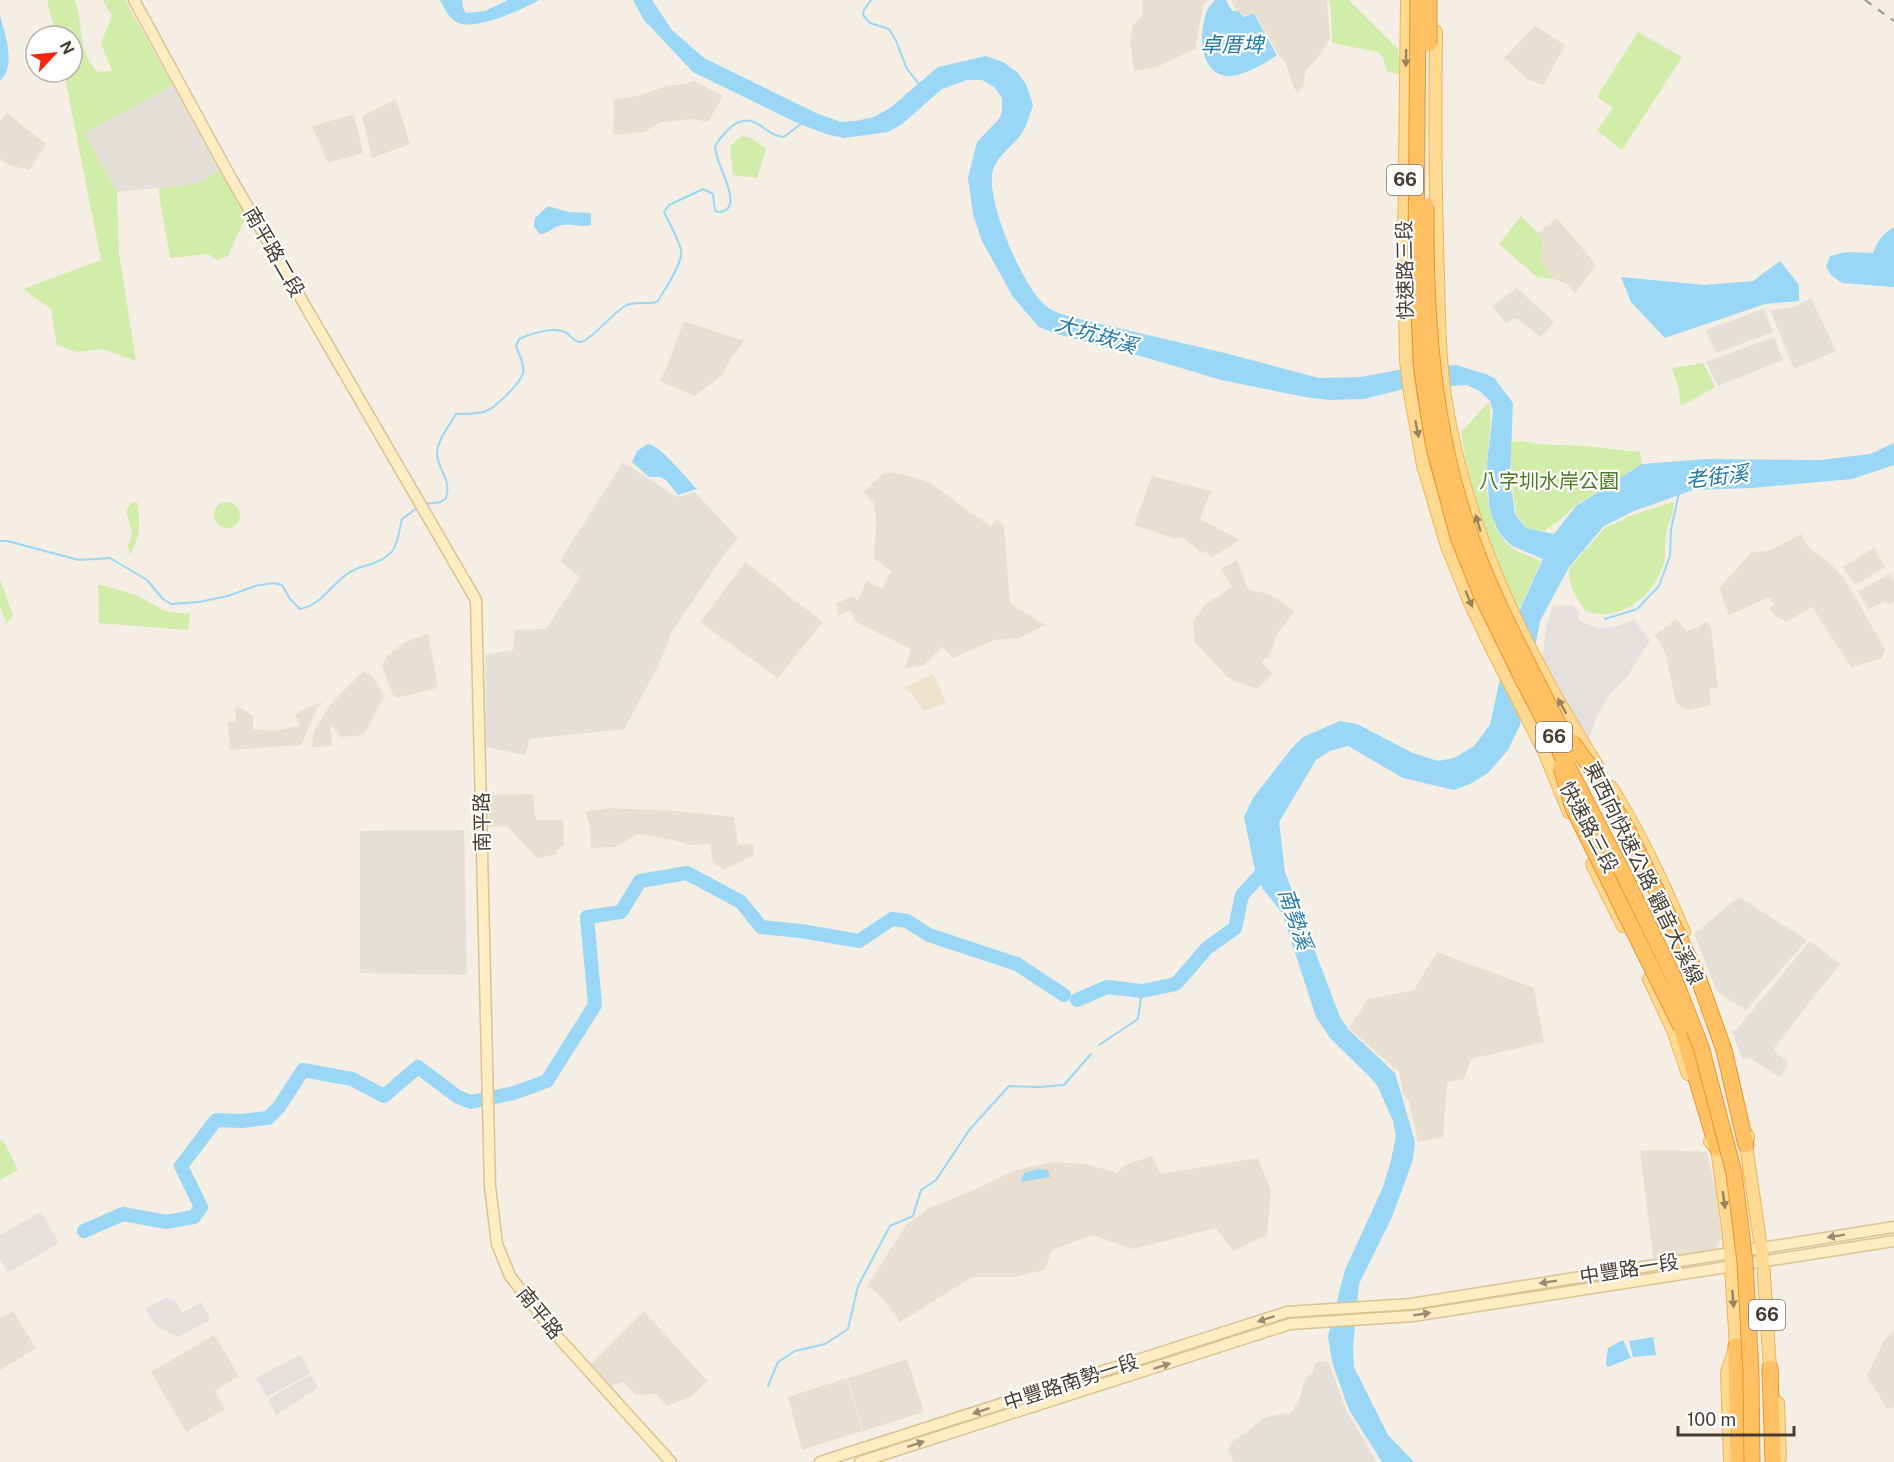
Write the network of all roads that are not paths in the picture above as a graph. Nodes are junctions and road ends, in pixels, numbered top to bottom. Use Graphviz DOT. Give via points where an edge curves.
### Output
graph roads {
  1 [pos="134,0"];
  2 [pos="1407,0"];
  3 [pos="1418,0"];
  4 [pos="1429,0"];
  5 [pos="1436,0"];
  6 [pos="1556,730"];
  7 [pos="1543,748"];
  8 [pos="481,754"];
  9 [pos="1649,868"];
  10 [pos="1619,884"];
  11 [pos="1606,893"];
  12 [pos="1746,1145"];
  13 [pos="1717,1148"];
  14 [pos="1894,1227"];
  15 [pos="1894,1241"];
  16 [pos="1761,1247"];
  17 [pos="1730,1252"];
  18 [pos="1763,1261"];
  19 [pos="1731,1266"];
  20 [pos="1364,1307"];
  21 [pos="1324,1310"];
  22 [pos="1364,1319"];
  23 [pos="1324,1322"];
  24 [pos="1219,1334"];
  25 [pos="1223,1346"];
  26 [pos="1736,1346"];
  27 [pos="1770,1368"];
  28 [pos="671,1462"];
  29 [pos="820,1462"];
  30 [pos="860,1462"];
  31 [pos="1730,1462"];
  32 [pos="1738,1462"];
  33 [pos="1744,1462"];
  34 [pos="1752,1462"];
  35 [pos="1764,1462"];
  36 [pos="1773,1462"];
  37 [pos="1780,1462"];
  1 -- 8 [label="street, 南平路二段" via="231,178 476,600"];
  2 -- 7 [label="main road, 快速路三段 / 66, one-way" via="1406,360 1423,465 1447,546 1470,603"];
  3 -- 6 [label="highway, 東西向快速公路 觀音大溪線 / 66, bridge" via="1416,262 1422,370 1433,443 1458,537 1480,592"];
  4 -- 6 [label="highway, 東西向快速公路 觀音大溪線 / 66, bridge" via="1429,321 1444,442 1473,545"];
  9 -- 5 [label="main road, 快速路三段 / 66, one-way" via="1635,824 1580,738 1514,617 1488,556 1462,473 1445,397 1441,358 1434,171"];
  6 -- 12 [label="highway, bridge" via="1597,776 1626,827 1698,977 1724,1050"];
  6 -- 13 [label="highway, bridge" via="1573,808 1681,1027"];
  6 -- 34 [label="highway, 東西向快速公路 觀音大溪線 / 66, bridge" via="1674,978 1711,1080 1734,1173 1745,1262"];
  6 -- 35 [label="highway, 東西向快速公路 觀音大溪線 / 66, bridge" via="1685,981 1714,1063 1750,1222 1760,1335"];
  7 -- 10 [label="street, 快速路三段" via="1573,792"];
  7 -- 11 [label="main road, 快速路三段 / 66"];
  8 -- 28 [label="street, 南平路" via="490,1187 497,1244 510,1276 557,1336"];
  9 -- 10 [label="street"];
  9 -- 12 [label="main road, 快速路三段 / 66" via="1711,994 1732,1058 1749,1130"];
  10 -- 11 [label="street"];
  10 -- 13 [label="street, 快速路三段" via="1690,1032 1718,1133"];
  11 -- 13 [label="main road, 快速路三段 / 66" via="1673,1030 1710,1143"];
  12 -- 16 [label="main road, 快速路三段 / 66"];
  13 -- 17 [label="main road, 快速路三段 / 66, one-way"];
  14 -- 16 [label="street, 中豐路一段, one-way"];
  15 -- 18 [label="street, 中豐路一段"];
  16 -- 17 [label="street, 中豐路一段"];
  16 -- 18 [label="main road, 快速路三段 / 66"];
  17 -- 19 [label="main road, 快速路三段 / 66"];
  17 -- 20 [label="street, 中豐路一段, one-way" via="1411,1304"];
  18 -- 19 [label="street, 中豐路一段"];
  18 -- 27 [label="main road, 快速路三段 / 66"];
  22 -- 19 [label="street, 中豐路一段, one-way" via="1413,1316"];
  19 -- 26 [label="main road, 快速路三段 / 66, one-way"];
  20 -- 21 [label="street, 中豐路一段"];
  20 -- 22 [label="street"];
  21 -- 23 [label="street"];
  21 -- 24 [label="street, 中豐路南勢一段, one-way" via="1287,1312"];
  22 -- 23 [label="street, 中豐路一段"];
  23 -- 25 [label="street, 中豐路南勢一段" via="1290,1324"];
  24 -- 25 [label="street"];
  24 -- 29 [label="street, 中豐路南勢一段, one-way"];
  30 -- 25 [label="street, 中豐路南勢一段, one-way"];
  26 -- 31 [label="main road, 快速路三段 / 66" via="1727,1372"];
  26 -- 32 [label="highway"];
  26 -- 33 [label="street, 快速路三段"];
  27 -- 35 [label="street, 快速路三段" via="1765,1388"];
  27 -- 36 [label="highway"];
  27 -- 37 [label="main road, 快速路三段 / 66" via="1777,1387"];
}
